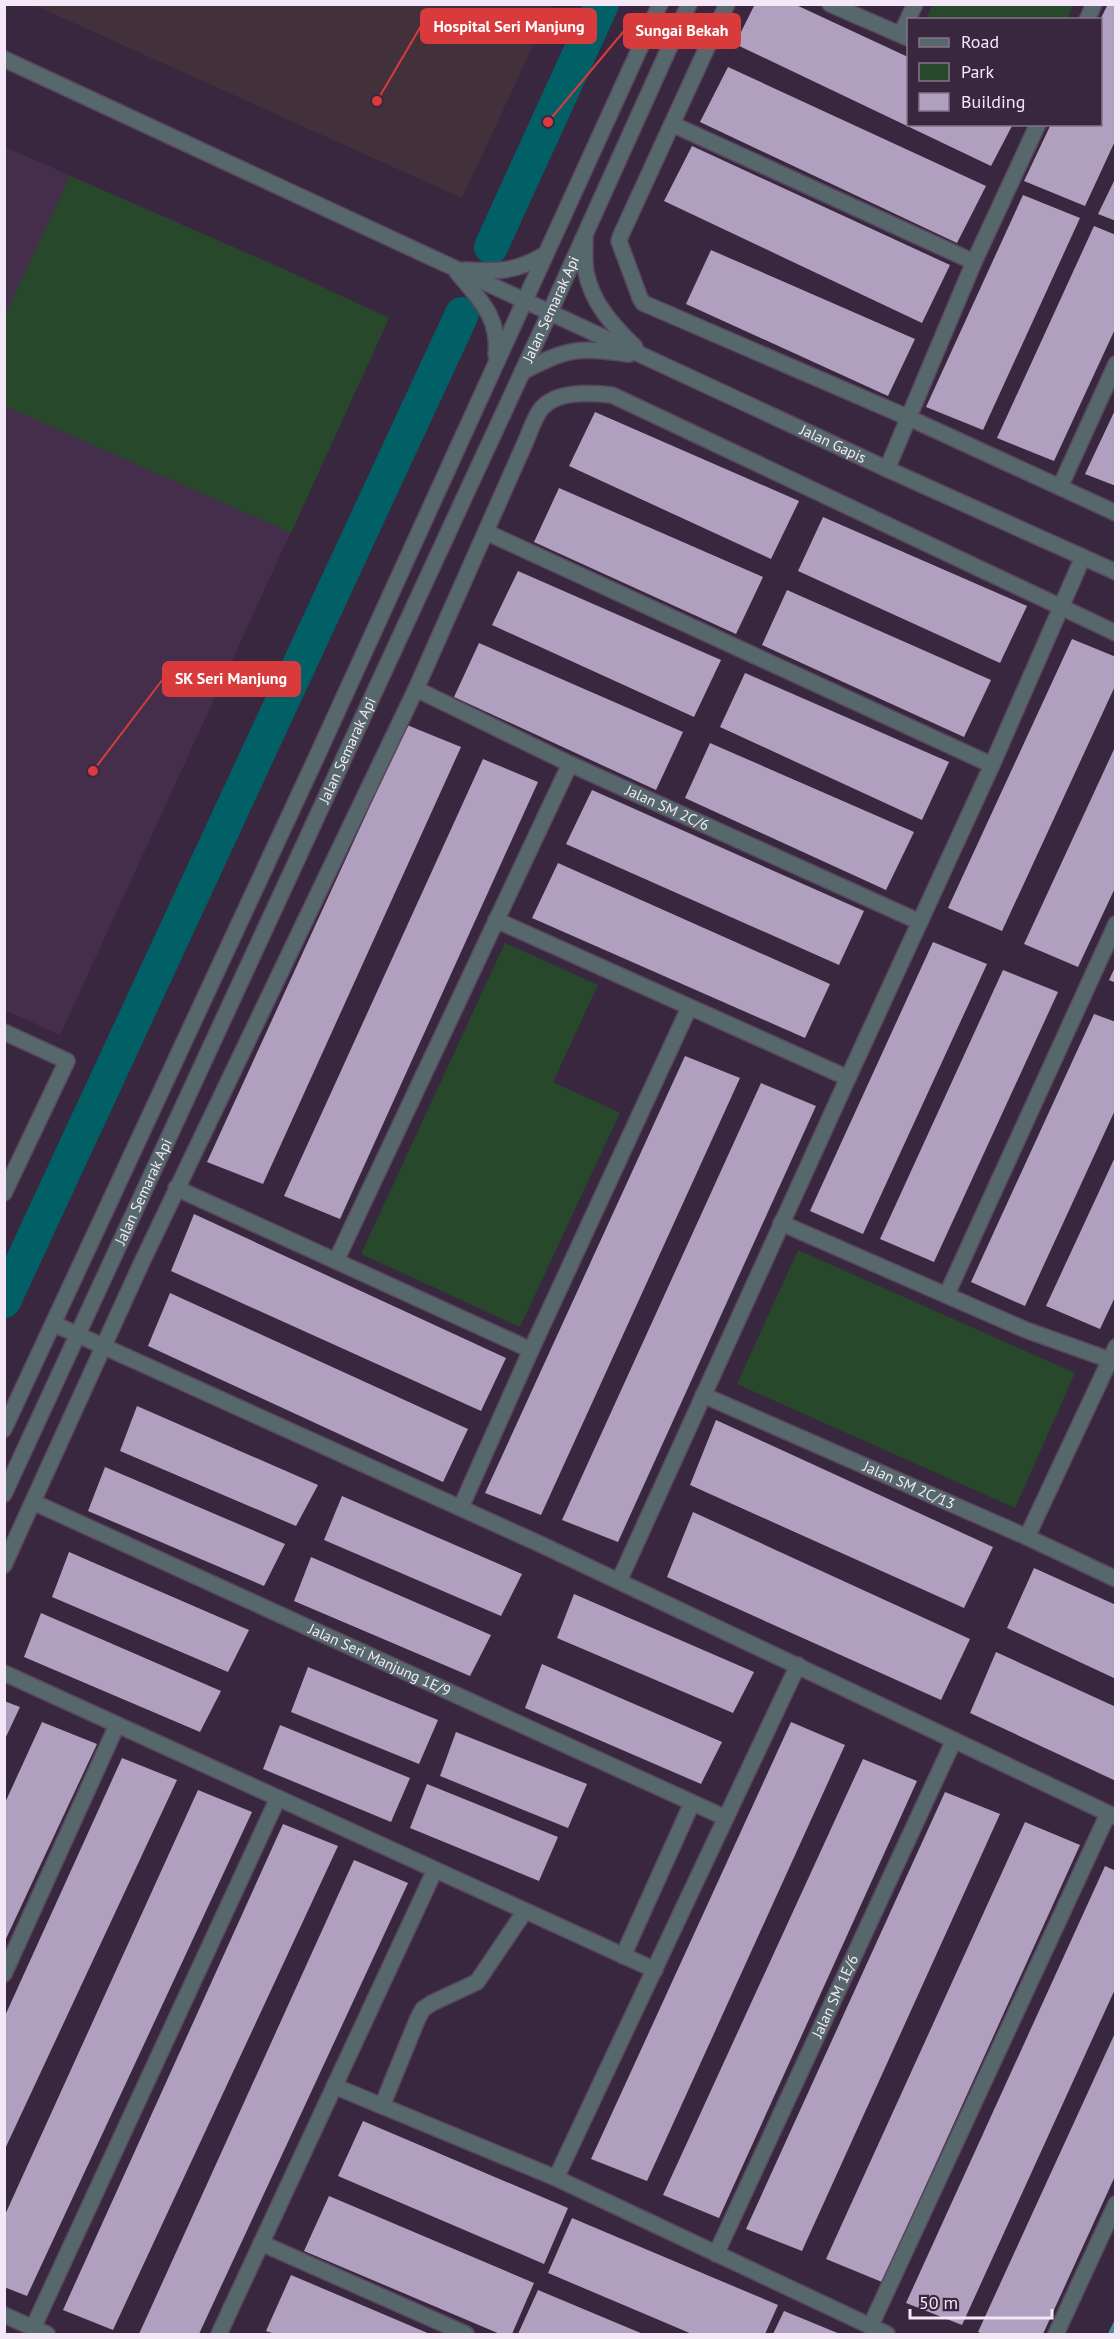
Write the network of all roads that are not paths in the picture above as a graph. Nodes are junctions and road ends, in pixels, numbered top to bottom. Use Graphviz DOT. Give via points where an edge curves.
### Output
graph roads {
  1 [pos="660,4"];
  2 [pos="688,4"];
  3 [pos="727,4"];
  4 [pos="830,4"];
  5 [pos="1094,4"];
  6 [pos="1088,18"];
  7 [pos="905,36"];
  8 [pos="4,59"];
  9 [pos="672,124"];
  10 [pos="1037,126"];
  11 [pos="585,232"];
  12 [pos="546,254"];
  13 [pos="974,262"];
  14 [pos="455,269"];
  15 [pos="525,301"];
  16 [pos="549,312"];
  17 [pos="644,356"];
  18 [pos="1116,364"];
  19 [pos="495,367"];
  20 [pos="522,372"];
  21 [pos="907,417"];
  22 [pos="887,469"];
  23 [pos="1060,487"];
  24 [pos="1116,513"];
  25 [pos="486,532"];
  26 [pos="1083,557"];
  27 [pos="1116,572"];
  28 [pos="1062,609"];
  29 [pos="1116,633"];
  30 [pos="416,690"];
  31 [pos="570,764"];
  32 [pos="993,765"];
  33 [pos="496,920"];
  34 [pos="920,922"];
  35 [pos="1116,924"];
  36 [pos="689,1008"];
  37 [pos="4,1032"];
  38 [pos="848,1078"];
  39 [pos="177,1188"];
  40 [pos="4,1193"];
  41 [pos="781,1223"];
  42 [pos="336,1261"];
  43 [pos="947,1294"];
  44 [pos="54,1324"];
  45 [pos="78,1336"];
  46 [pos="103,1347"];
  47 [pos="531,1350"];
  48 [pos="1113,1353"];
  49 [pos="703,1395"];
  50 [pos="4,1430"];
  51 [pos="4,1494"];
  52 [pos="33,1502"];
  53 [pos="461,1507"];
  54 [pos="1027,1538"];
  55 [pos="4,1565"];
  56 [pos="1116,1579"];
  57 [pos="619,1581"];
  58 [pos="798,1665"];
  59 [pos="4,1673"];
  60 [pos="117,1725"];
  61 [pos="954,1740"];
  62 [pos="278,1798"];
  63 [pos="692,1803"];
  64 [pos="1112,1815"];
  65 [pos="726,1818"];
  66 [pos="435,1870"];
  67 [pos="525,1911"];
  68 [pos="623,1956"];
  69 [pos="655,1970"];
  70 [pos="4,1974"];
  71 [pos="334,2086"];
  72 [pos="382,2106"];
  73 [pos="556,2178"];
  74 [pos="1116,2204"];
  75 [pos="261,2244"];
  76 [pos="716,2254"];
  77 [pos="4,2315"];
  78 [pos="870,2327"];
  79 [pos="40,2331"];
  80 [pos="219,2334"];
  81 [pos="466,2334"];
  82 [pos="887,2334"];
  83 [pos="1056,2334"];
  1 -- 12 [label="street, Jalan Semarak Api"];
  2 -- 11 [label="street, Jalan Semarak Api"];
  3 -- 9 [label="street"];
  4 -- 7 [label="street"];
  5 -- 6 [label="street"];
  8 -- 14 [label="street, Jalan Gapis"];
  9 -- 13 [label="street"];
  9 -- 21 [label="street" via="620,241 643,303"];
  10 -- 13 [label="street"];
  11 -- 16 [label="street, Jalan Semarak Api"];
  11 -- 17 [label="street" via="585,270 599,306"];
  12 -- 14 [label="street" via="515,269 498,272"];
  12 -- 15 [label="street, Jalan Semarak Api"];
  13 -- 21 [label="street"];
  14 -- 15 [label="street, Jalan Gapis"];
  14 -- 19 [label="street" via="496,327"];
  15 -- 16 [label="street, Jalan Gapis"];
  15 -- 19 [label="street, Jalan Semarak Api"];
  16 -- 17 [label="street, Jalan Gapis"];
  16 -- 20 [label="street, Jalan Semarak Api"];
  17 -- 20 [label="street" via="589,348 553,356"];
  17 -- 22 [label="street, Jalan Gapis"];
  18 -- 23 [label="street"];
  19 -- 44 [label="street, Jalan Semarak Api"];
  20 -- 45 [label="street, Jalan Semarak Api"];
  21 -- 22 [label="street"];
  21 -- 23 [label="street"];
  22 -- 26 [label="street, Jalan Gapis"];
  23 -- 24 [label="street"];
  25 -- 28 [label="street" via="540,411 550,400 584,393 612,395"];
  25 -- 30 [label="street"];
  25 -- 32 [label="street"];
  26 -- 27 [label="street, Jalan Gapis"];
  26 -- 28 [label="street"];
  28 -- 29 [label="street"];
  28 -- 32 [label="street"];
  30 -- 31 [label="street, Jalan SM 2C/6"];
  30 -- 39 [label="street"];
  31 -- 33 [label="street"];
  31 -- 34 [label="street, Jalan SM 2C/6"];
  32 -- 34 [label="street"];
  33 -- 36 [label="street"];
  33 -- 42 [label="street"];
  34 -- 38 [label="street"];
  35 -- 43 [label="street"];
  36 -- 38 [label="street"];
  36 -- 47 [label="street"];
  37 -- 40 [label="street" via="68,1061"];
  38 -- 41 [label="street"];
  39 -- 42 [label="street"];
  39 -- 46 [label="street"];
  41 -- 43 [label="street"];
  41 -- 49 [label="street"];
  42 -- 47 [label="street"];
  43 -- 48 [label="street" via="1026,1330"];
  44 -- 45 [label="street"];
  44 -- 50 [label="street, Jalan Semarak Api"];
  45 -- 46 [label="street"];
  45 -- 51 [label="street, Jalan Semarak Api"];
  46 -- 52 [label="street"];
  46 -- 53 [label="street"];
  47 -- 53 [label="street"];
  48 -- 54 [label="street"];
  49 -- 54 [label="street, Jalan SM 2C/13"];
  49 -- 57 [label="street"];
  52 -- 55 [label="street"];
  52 -- 63 [label="street, Jalan Seri Manjung 1E/9"];
  53 -- 57 [label="street"];
  54 -- 56 [label="street, Jalan SM 2C/13"];
  57 -- 58 [label="street"];
  58 -- 61 [label="street"];
  58 -- 65 [label="street"];
  59 -- 60 [label="street"];
  60 -- 62 [label="street"];
  60 -- 70 [label="street"];
  61 -- 64 [label="street"];
  61 -- 76 [label="street, Jalan SM 1E/6"];
  62 -- 66 [label="street"];
  62 -- 79 [label="street"];
  63 -- 65 [label="street, Jalan Seri Manjung 1E/9"];
  63 -- 68 [label="street"];
  64 -- 78 [label="street"];
  65 -- 69 [label="street"];
  66 -- 67 [label="street"];
  66 -- 71 [label="street"];
  67 -- 68 [label="street"];
  67 -- 72 [label="street" via="477,1983 423,2009"];
  68 -- 69 [label="street"];
  69 -- 73 [label="street"];
  71 -- 72 [label="street"];
  71 -- 75 [label="street"];
  72 -- 73 [label="street"];
  73 -- 76 [label="street"];
  74 -- 83 [label="street"];
  75 -- 80 [label="street"];
  75 -- 81 [label="street"];
  76 -- 78 [label="street"];
  77 -- 79 [label="street"];
  78 -- 82 [label="street"];
}
